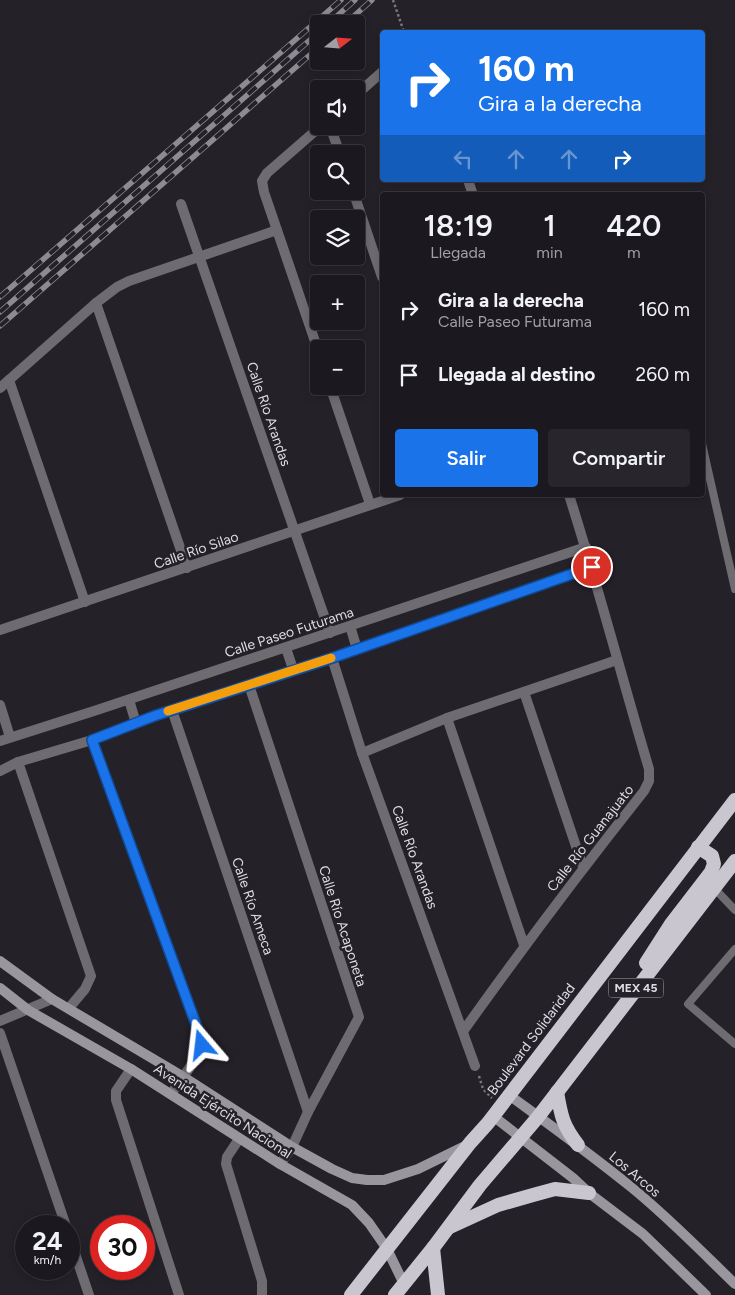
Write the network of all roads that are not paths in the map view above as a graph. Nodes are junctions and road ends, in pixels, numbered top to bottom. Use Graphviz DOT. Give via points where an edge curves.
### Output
graph roads {
  1 [pos="380,74"];
  2 [pos="365,87"];
  3 [pos="310,135"];
  4 [pos="356,200"];
  5 [pos="181,204"];
  6 [pos="277,230"];
  7 [pos="200,256"];
  8 [pos="380,271"];
  9 [pos="96,303"];
  10 [pos="315,340"];
  11 [pos="9,380"];
  12 [pos="0,388"];
  13 [pos="333,395"];
  14 [pos="705,457"];
  15 [pos="393,497"];
  16 [pos="570,497"];
  17 [pos="370,504"];
  18 [pos="296,531"];
  19 [pos="586,547"];
  20 [pos="592,567"];
  21 [pos="187,568"];
  22 [pos="735,589"];
  23 [pos="85,602"];
  24 [pos="350,626"];
  25 [pos="0,630"];
  26 [pos="330,633"];
  27 [pos="286,648"];
  28 [pos="357,649"];
  29 [pos="332,658"];
  30 [pos="617,660"];
  31 [pos="293,669"];
  32 [pos="250,685"];
  33 [pos="524,692"];
  34 [pos="130,700"];
  35 [pos="0,705"];
  36 [pos="172,710"];
  37 [pos="447,718"];
  38 [pos="136,723"];
  39 [pos="5,739"];
  40 [pos="92,740"];
  41 [pos="362,753"];
  42 [pos="18,762"];
  43 [pos="0,771"];
  44 [pos="735,800"];
  45 [pos="698,847"];
  46 [pos="734,864"];
  47 [pos="583,867"];
  48 [pos="714,888"];
  49 [pos="735,910"];
  50 [pos="524,946"];
  51 [pos="735,949"];
  52 [pos="0,961"];
  53 [pos="0,988"];
  54 [pos="634,992"];
  55 [pos="52,999"];
  56 [pos="68,1008"];
  57 [pos="28,1010"];
  58 [pos="0,1021"];
  59 [pos="464,1030"];
  60 [pos="0,1032"];
  61 [pos="735,1044"];
  62 [pos="475,1066"];
  63 [pos="131,1069"];
  64 [pos="182,1076"];
  65 [pos="557,1092"];
  66 [pos="171,1094"];
  67 [pos="509,1095"];
  68 [pos="497,1111"];
  69 [pos="308,1112"];
  70 [pos="538,1117"];
  71 [pos="521,1138"];
  72 [pos="239,1139"];
  73 [pos="470,1143"];
  74 [pos="578,1145"];
  75 [pos="292,1147"];
  76 [pos="280,1164"];
  77 [pos="589,1193"];
  78 [pos="62,1215"];
  79 [pos="447,1228"];
  80 [pos="434,1248"];
  81 [pos="387,1249"];
  82 [pos="80,1268"];
  83 [pos="735,1284"];
  84 [pos="402,1291"];
  85 [pos="89,1295"];
  86 [pos="179,1295"];
  87 [pos="262,1295"];
  88 [pos="351,1295"];
  89 [pos="438,1295"];
  90 [pos="706,1295"];
  1 -- 2 [label="street"];
  3 -- 6 [label="street" via="262,181"];
  4 -- 8 [label="street"];
  5 -- 7 [label="street, Calle Río Arandas"];
  6 -- 7 [label="street"];
  6 -- 10 [label="street"];
  7 -- 9 [label="street" via="129,281"];
  7 -- 18 [label="street, Calle Río Arandas"];
  9 -- 11 [label="street"];
  9 -- 21 [label="street"];
  11 -- 12 [label="street"];
  11 -- 23 [label="street"];
  13 -- 17 [label="street"];
  14 -- 22 [label="lane"];
  15 -- 17 [label="street, Calle Río Silao"];
  16 -- 19 [label="street, Calle Río Guanajuato"];
  17 -- 18 [label="street, Calle Río Silao"];
  18 -- 21 [label="street, Calle Río Silao"];
  18 -- 26 [label="street, Calle Río Arandas"];
  19 -- 20 [label="street, Calle Río Guanajuato"];
  19 -- 24 [label="street, Calle Paseo Futurama"];
  20 -- 28 [label="street"];
  20 -- 30 [label="street, Calle Río Guanajuato"];
  21 -- 23 [label="street, Calle Río Silao"];
  23 -- 25 [label="street, Calle Río Silao"];
  24 -- 26 [label="street, Calle Paseo Futurama"];
  24 -- 28 [label="street"];
  26 -- 27 [label="street, Calle Paseo Futurama"];
  27 -- 31 [label="street"];
  27 -- 34 [label="street, Calle Paseo Futurama"];
  28 -- 29 [label="street"];
  29 -- 31 [label="street"];
  29 -- 41 [label="street, Calle Río Arandas"];
  30 -- 33 [label="street"];
  30 -- 47 [label="street, Calle Río Guanajuato" via="650,769 649,781"];
  31 -- 32 [label="street"];
  32 -- 36 [label="street"];
  32 -- 69 [label="street, Calle Río Acaponeta" via="359,1018"];
  33 -- 37 [label="street"];
  33 -- 47 [label="street"];
  34 -- 38 [label="street"];
  34 -- 39 [label="street, Calle Paseo Futurama"];
  35 -- 39 [label="street"];
  36 -- 38 [label="street"];
  36 -- 69 [label="street, Calle Río Ameca"];
  37 -- 41 [label="street"];
  37 -- 50 [label="street"];
  38 -- 40 [label="street"];
  40 -- 42 [label="street"];
  40 -- 64 [label="street" via="201,1038 200,1053"];
  41 -- 59 [label="street, Calle Río Arandas"];
  42 -- 43 [label="street"];
  42 -- 56 [label="street" via="91,976 85,989"];
  44 -- 45 [label="highway, Boulevard Solidaridad / MEX 45"];
  45 -- 54 [label="highway" via="712,856 711,872 649,957"];
  45 -- 67 [label="highway, Boulevard Solidaridad / MEX 45"];
  46 -- 48 [label="highway, MEX 45"];
  47 -- 50 [label="street, Calle Río Guanajuato"];
  48 -- 49 [label="lane"];
  48 -- 54 [label="highway, MEX 45"];
  50 -- 59 [label="street, Calle Río Guanajuato"];
  51 -- 61 [label="lane" via="688,1004"];
  52 -- 55 [label="main road, Avenida Ejército Nacional"];
  53 -- 57 [label="main road, Avenida Ejército Nacional"];
  54 -- 65 [label="highway, MEX 45"];
  55 -- 56 [label="main road, Avenida Ejército Nacional"];
  55 -- 57 [label="street"];
  56 -- 64 [label="main road, Avenida Ejército Nacional"];
  57 -- 58 [label="street"];
  57 -- 63 [label="main road, Avenida Ejército Nacional"];
  59 -- 62 [label="street, Calle Río Arandas"];
  60 -- 78 [label="street"];
  63 -- 66 [label="main road, Avenida Ejército Nacional"];
  63 -- 86 [label="street" via="116,1091 116,1100"];
  64 -- 66 [label="street"];
  64 -- 75 [label="main road, Avenida Ejército Nacional"];
  65 -- 70 [label="highway, MEX 45"];
  65 -- 74 [label="highway" via="566,1131"];
  66 -- 72 [label="main road, Avenida Ejército Nacional"];
  67 -- 68 [label="highway, Boulevard Solidaridad / MEX 45"];
  67 -- 70 [label="main road, Los Arcos"];
  68 -- 71 [label="main road"];
  68 -- 73 [label="highway, Boulevard Solidaridad / MEX 45"];
  69 -- 75 [label="street, Calle Río Acaponeta"];
  70 -- 71 [label="highway, MEX 45"];
  70 -- 74 [label="main road, Los Arcos"];
  71 -- 77 [label="main road"];
  71 -- 79 [label="highway, MEX 45"];
  72 -- 76 [label="main road, Avenida Ejército Nacional"];
  72 -- 87 [label="street" via="226,1164 262,1281"];
  73 -- 75 [label="main road, Avenida Ejército Nacional" via="418,1169 384,1180 352,1178"];
  73 -- 81 [label="highway, Boulevard Solidaridad / MEX 45"];
  74 -- 83 [label="main road, Los Arcos" via="633,1188"];
  75 -- 76 [label="street, Calle Río Acaponeta"];
  76 -- 81 [label="main road, Avenida Ejército Nacional" via="352,1205 369,1222"];
  77 -- 79 [label="highway" via="555,1190 533,1195 498,1205"];
  77 -- 90 [label="main road" via="643,1234"];
  79 -- 80 [label="highway, MEX 45"];
  80 -- 84 [label="highway, MEX 45"];
  80 -- 89 [label="highway"];
  81 -- 84 [label="main road, Avenida Ejército Nacional"];
  81 -- 88 [label="highway, Boulevard Solidaridad / MEX 45"];
  82 -- 85 [label="street"];
}
